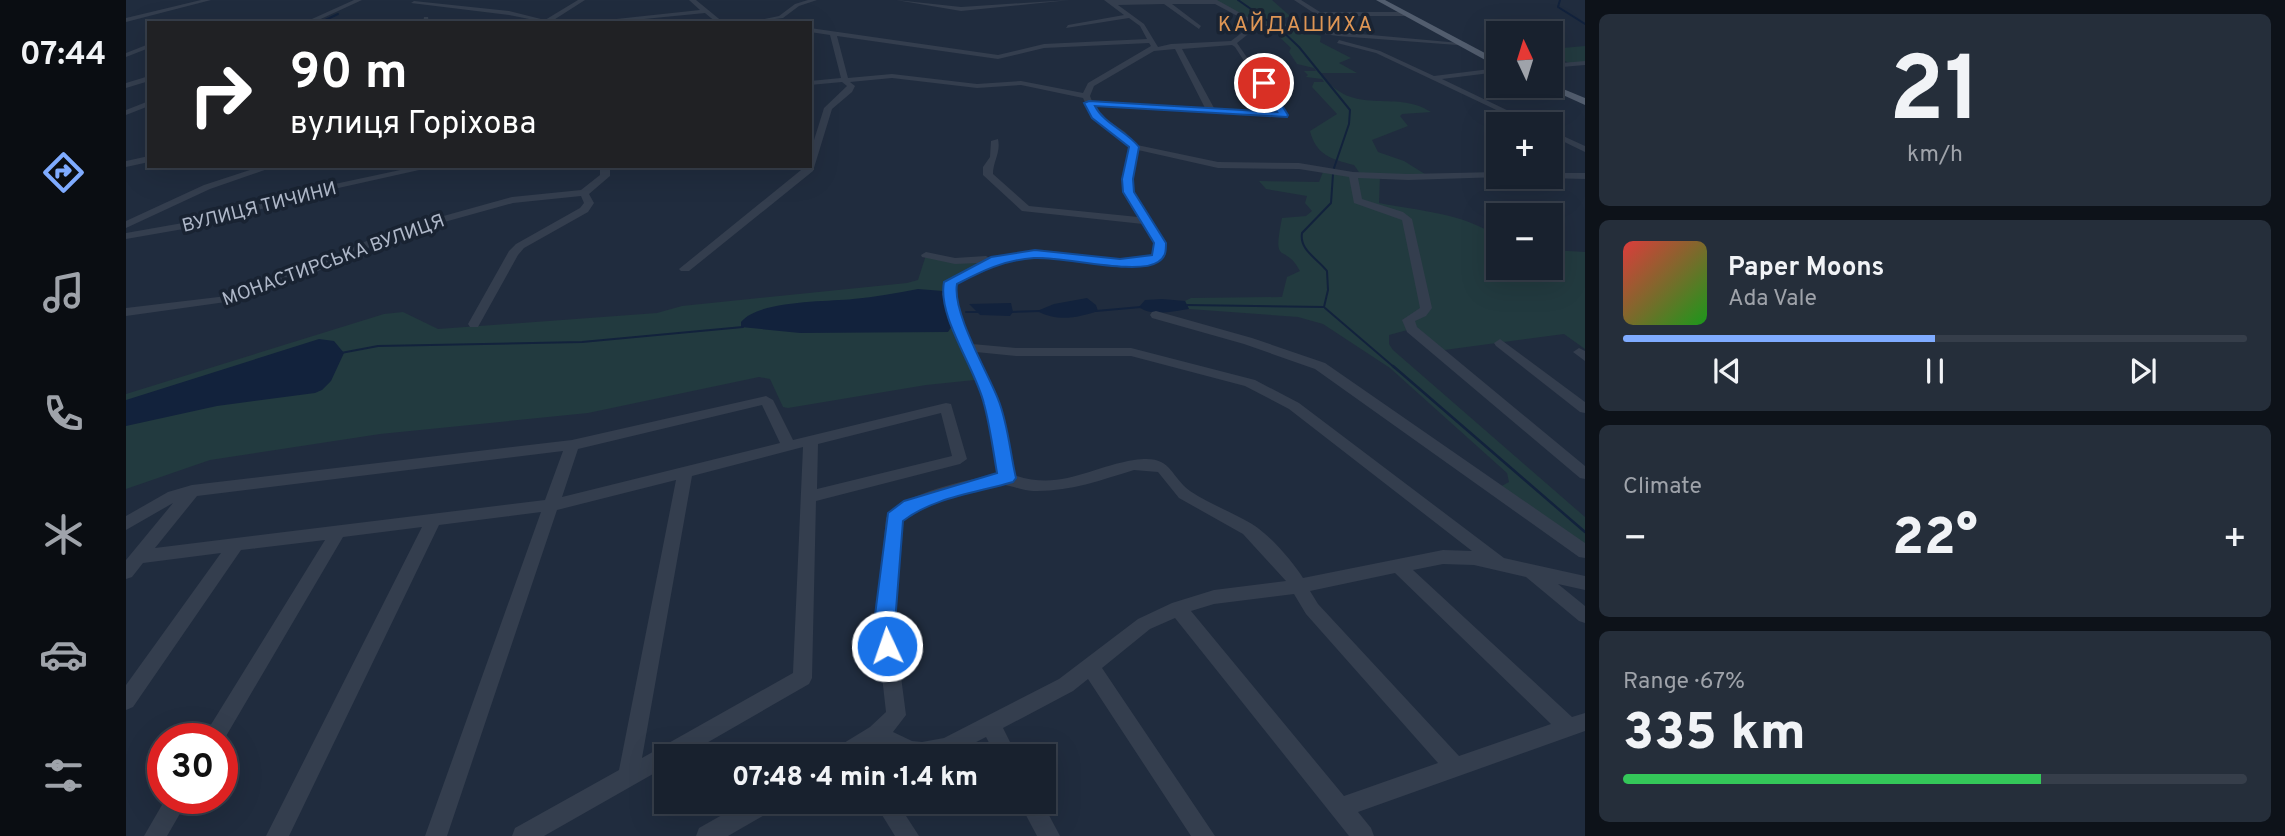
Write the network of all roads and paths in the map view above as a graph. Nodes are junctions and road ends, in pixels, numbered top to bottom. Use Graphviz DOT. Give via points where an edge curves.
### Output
graph roads {
  1 [pos="208,0"];
  2 [pos="359,0"];
  3 [pos="582,0"];
  4 [pos="692,0"];
  5 [pos="814,0"];
  6 [pos="899,0"];
  7 [pos="1067,0"];
  8 [pos="1297,0"];
  9 [pos="1380,0"];
  10 [pos="1215,1"];
  11 [pos="1110,2"];
  12 [pos="1165,2"];
  13 [pos="414,3"];
  14 [pos="706,11"];
  15 [pos="1404,13"];
  16 [pos="1319,14"];
  17 [pos="1131,16"];
  18 [pos="126,20"];
  19 [pos="311,21"];
  20 [pos="540,21"];
  21 [pos="546,21"];
  22 [pos="628,21"];
  23 [pos="718,21"];
  24 [pos="769,21"];
  25 [pos="1333,23"];
  26 [pos="1260,26"];
  27 [pos="1068,27"];
  28 [pos="1199,27"];
  29 [pos="1301,29"];
  30 [pos="812,30"];
  31 [pos="833,33"];
  32 [pos="1233,43"];
  33 [pos="1457,43"];
  34 [pos="1154,45"];
  35 [pos="1177,46"];
  36 [pos="147,47"];
  37 [pos="126,55"];
  38 [pos="147,57"];
  39 [pos="1486,58"];
  40 [pos="126,60"];
  41 [pos="1585,63"];
  42 [pos="1563,65"];
  43 [pos="1486,72"];
  44 [pos="1432,78"];
  45 [pos="147,79"];
  46 [pos="845,80"];
  47 [pos="812,83"];
  48 [pos="126,86"];
  49 [pos="1563,92"];
  50 [pos="1087,96"];
  51 [pos="1585,102"];
  52 [pos="147,104"];
  53 [pos="1211,111"];
  54 [pos="1506,112"];
  55 [pos="126,113"];
  56 [pos="1563,138"];
  57 [pos="995,141"];
  58 [pos="1134,147"];
  59 [pos="1585,149"];
  60 [pos="147,159"];
  61 [pos="812,162"];
  62 [pos="126,164"];
  63 [pos="266,168"];
  64 [pos="424,168"];
  65 [pos="605,168"];
  66 [pos="810,168"];
  67 [pos="1353,175"];
  68 [pos="1486,175"];
  69 [pos="1563,176"];
  70 [pos="1585,176"];
  71 [pos="584,193"];
  72 [pos="1144,221"];
  73 [pos="126,225"];
  74 [pos="126,236"];
  75 [pos="926,255"];
  76 [pos="1002,258"];
  77 [pos="684,269"];
  78 [pos="126,313"];
  79 [pos="1156,316"];
  80 [pos="474,324"];
  81 [pos="1500,343"];
  82 [pos="967,347"];
  83 [pos="1585,409"];
  84 [pos="811,439"];
  85 [pos="788,444"];
  86 [pos="572,445"];
  87 [pos="685,471"];
  88 [pos="1585,474"];
  89 [pos="1007,478"];
  90 [pos="192,491"];
  91 [pos="808,498"];
  92 [pos="553,505"];
  93 [pos="434,520"];
  94 [pos="126,524"];
  95 [pos="338,532"];
  96 [pos="236,545"];
  97 [pos="1585,552"];
  98 [pos="138,557"];
  99 [pos="1500,563"];
  100 [pos="1397,565"];
  101 [pos="1529,570"];
  102 [pos="126,572"];
  103 [pos="1585,583"];
  104 [pos="1300,586"];
  105 [pos="1178,608"];
  106 [pos="1585,617"];
  107 [pos="1090,667"];
  108 [pos="126,701"];
  109 [pos="223,723"];
  110 [pos="990,725"];
  111 [pos="1577,725"];
  112 [pos="877,734"];
  113 [pos="862,744"];
  114 [pos="1000,744"];
  115 [pos="1456,768"];
  116 [pos="628,776"];
  117 [pos="1340,808"];
  118 [pos="168,814"];
  119 [pos="746,814"];
  120 [pos="893,814"];
  121 [pos="1037,814"];
  122 [pos="713,835"];
  123 [pos="155,836"];
  124 [pos="277,836"];
  125 [pos="436,836"];
  126 [pos="523,836"];
  127 [pos="908,836"];
  128 [pos="1049,836"];
  129 [pos="1204,836"];
  130 [pos="1363,836"];
  1 -- 18 [label="street"];
  2 -- 19 [label="street"];
  3 -- 21 [label="street"];
  4 -- 14 [label="street"];
  5 -- 24 [label="street"];
  6 -- 7 [label="street" via="961,9"];
  8 -- 16 [label="street"];
  9 -- 15 [label="main road"];
  10 -- 12 [label="street"];
  10 -- 26 [label="street"];
  11 -- 12 [label="street"];
  11 -- 17 [label="street"];
  12 -- 28 [label="street"];
  13 -- 20 [label="street" via="509,13"];
  14 -- 22 [label="street"];
  14 -- 23 [label="street"];
  15 -- 16 [label="street"];
  15 -- 33 [label="main road"];
  16 -- 25 [label="street"];
  17 -- 27 [label="street"];
  17 -- 34 [label="street"];
  26 -- 29 [label="street"];
  26 -- 32 [label="street"];
  29 -- 33 [label="street"];
  29 -- 44 [label="street" via="1378,52"];
  30 -- 31 [label="street"];
  31 -- 34 [label="street" via="998,57 1044,46"];
  31 -- 46 [label="street"];
  32 -- 35 [label="street"];
  32 -- 53 [label="street" via="1283,115"];
  33 -- 39 [label="main road"];
  34 -- 35 [label="street"];
  34 -- 50 [label="street" via="1098,80"];
  35 -- 53 [label="street"];
  36 -- 37 [label="street"];
  38 -- 40 [label="street"];
  41 -- 42 [label="street"];
  43 -- 44 [label="street"];
  44 -- 54 [label="street"];
  45 -- 48 [label="street"];
  46 -- 47 [label="street"];
  46 -- 50 [label="street" via="892,76 977,86 1021,83"];
  46 -- 61 [label="street" via="851,86 828,108"];
  49 -- 51 [label="main road"];
  50 -- 53 [label="street"];
  50 -- 58 [label="street" via="1096,116"];
  52 -- 55 [label="street"];
  56 -- 59 [label="street"];
  57 -- 72 [label="street" via="988,175 1026,209"];
  58 -- 67 [label="street" via="1208,164 1298,166"];
  58 -- 72 [label="street" via="1127,186"];
  60 -- 62 [label="street"];
  63 -- 73 [label="street" via="207,187"];
  64 -- 74 [label="street, ВУЛИЦЯ ТИЧИНИ" via="305,193 220,219"];
  65 -- 71 [label="street" via="605,176"];
  66 -- 77 [label="street"];
  67 -- 68 [label="street"];
  67 -- 88 [label="street" via="1357,201 1406,219 1426,308 1408,320 1411,330"];
  69 -- 70 [label="street"];
  71 -- 78 [label="street, МОНАСТИРСЬКА ВУЛИЦЯ" via="519,199 438,219 229,299"];
  71 -- 80 [label="street" via="589,203 584,210 513,253"];
  72 -- 76 [label="street" via="1161,248 1150,261 1110,262 1050,254"];
  75 -- 76 [label="street" via="955,261"];
  76 -- 82 [label="street" via="948,286"];
  79 -- 97 [label="street" via="1320,366"];
  81 -- 83 [label="street"];
  82 -- 89 [label="street" via="990,395"];
  82 -- 99 [label="street" via="1016,352 1131,352 1250,383 1294,406"];
  84 -- 85 [label="street"];
  84 -- 91 [label="street"];
  84 -- 91 [label="street" via="946,407 960,459"];
  85 -- 86 [label="street" via="766,400"];
  85 -- 87 [label="street"];
  86 -- 90 [label="street"];
  86 -- 92 [label="street"];
  87 -- 92 [label="street"];
  87 -- 116 [label="street"];
  89 -- 104 [label="street" via="1030,486 1072,484 1134,465 1163,468 1192,500 1249,530"];
  89 -- 112 [label="street" via="987,480 910,506 894,518 885,623 896,715"];
  90 -- 94 [label="street" via="173,496"];
  90 -- 98 [label="street"];
  91 -- 116 [label="street" via="802,678"];
  92 -- 93 [label="street"];
  92 -- 125 [label="street"];
  93 -- 95 [label="street"];
  93 -- 124 [label="street"];
  95 -- 96 [label="street"];
  95 -- 109 [label="street"];
  96 -- 98 [label="street"];
  96 -- 108 [label="street"];
  98 -- 102 [label="street"];
  99 -- 100 [label="street" via="1453,557"];
  99 -- 101 [label="street"];
  100 -- 104 [label="street"];
  100 -- 111 [label="street"];
  101 -- 103 [label="street"];
  101 -- 106 [label="street"];
  104 -- 105 [label="street" via="1230,594"];
  104 -- 115 [label="street" via="1312,609"];
  105 -- 107 [label="street" via="1144,624"];
  105 -- 117 [label="street"];
  107 -- 110 [label="street" via="1066,685"];
  107 -- 129 [label="street"];
  110 -- 112 [label="street" via="947,747 922,752 901,749"];
  110 -- 114 [label="street"];
  111 -- 115 [label="street"];
  112 -- 113 [label="street"];
  115 -- 117 [label="street"];
  116 -- 126 [label="street"];
  117 -- 130 [label="street"];
  118 -- 123 [label="street"];
  119 -- 122 [label="street"];
  120 -- 127 [label="street"];
  121 -- 128 [label="street"];
}
